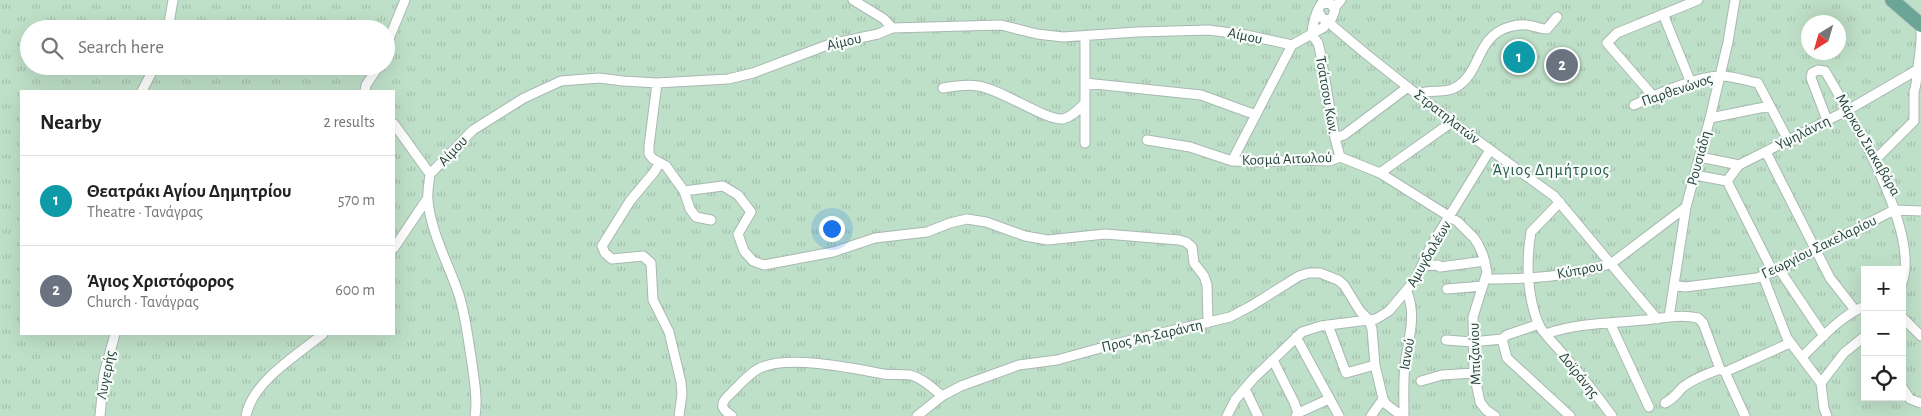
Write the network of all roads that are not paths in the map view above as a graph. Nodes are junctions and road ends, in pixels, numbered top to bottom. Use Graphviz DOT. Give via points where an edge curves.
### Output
graph roads {
  1 [pos="173,0"];
  2 [pos="405,0"];
  3 [pos="853,0"];
  4 [pos="1341,0"];
  5 [pos="1698,0"];
  6 [pos="1735,0"];
  7 [pos="1892,0"];
  8 [pos="1322,2"];
  9 [pos="1318,12"];
  10 [pos="1663,14"];
  11 [pos="1557,17"];
  12 [pos="1330,18"];
  13 [pos="170,20"];
  14 [pos="1920,23"];
  15 [pos="395,24"];
  16 [pos="892,28"];
  17 [pos="1312,35"];
  18 [pos="1085,36"];
  19 [pos="1292,45"];
  20 [pos="1918,70"];
  21 [pos="151,75"];
  22 [pos="373,75"];
  23 [pos="1720,75"];
  24 [pos="657,83"];
  25 [pos="1085,83"];
  26 [pos="1691,83"];
  27 [pos="1919,86"];
  28 [pos="1408,87"];
  29 [pos="944,88"];
  30 [pos="143,90"];
  31 [pos="365,90"];
  32 [pos="1417,94"];
  33 [pos="1653,96"];
  34 [pos="1085,103"];
  35 [pos="1634,105"];
  36 [pos="1770,106"];
  37 [pos="1848,110"];
  38 [pos="1256,115"];
  39 [pos="1710,118"];
  40 [pos="1827,120"];
  41 [pos="1452,122"];
  42 [pos="395,125"];
  43 [pos="1335,138"];
  44 [pos="1147,140"];
  45 [pos="1788,140"];
  46 [pos="1085,143"];
  47 [pos="1490,150"];
  48 [pos="1766,152"];
  49 [pos="1340,157"];
  50 [pos="1700,157"];
  51 [pos="1878,157"];
  52 [pos="1232,161"];
  53 [pos="659,162"];
  54 [pos="1740,165"];
  55 [pos="1380,173"];
  56 [pos="430,174"];
  57 [pos="1695,175"];
  58 [pos="1727,181"];
  59 [pos="684,191"];
  60 [pos="428,199"];
  61 [pos="1560,202"];
  62 [pos="1686,207"];
  63 [pos="1904,210"];
  64 [pos="1921,211"];
  65 [pos="1450,217"];
  66 [pos="710,220"];
  67 [pos="395,247"];
  68 [pos="1815,251"];
  69 [pos="1485,261"];
  70 [pos="1612,264"];
  71 [pos="1422,266"];
  72 [pos="1776,271"];
  73 [pos="1763,276"];
  74 [pos="1906,277"];
  75 [pos="1528,279"];
  76 [pos="1484,282"];
  77 [pos="1674,285"];
  78 [pos="1447,289"];
  79 [pos="1407,292"];
  80 [pos="1861,308"];
  81 [pos="1855,310"];
  82 [pos="1669,317"];
  83 [pos="1657,319"];
  84 [pos="1369,320"];
  85 [pos="1906,321"];
  86 [pos="1208,323"];
  87 [pos="1610,323"];
  88 [pos="1539,324"];
  89 [pos="1328,325"];
  90 [pos="1546,334"];
  91 [pos="115,335"];
  92 [pos="322,335"];
  93 [pos="1824,336"];
  94 [pos="1921,336"];
  95 [pos="1296,338"];
  96 [pos="1861,339"];
  97 [pos="1446,340"];
  98 [pos="1502,340"];
  99 [pos="1472,342"];
  100 [pos="1790,343"];
  101 [pos="1802,357"];
  102 [pos="1273,360"];
  103 [pos="1375,365"];
  104 [pos="1722,371"];
  105 [pos="1474,373"];
  106 [pos="1421,381"];
  107 [pos="1821,383"];
  108 [pos="1245,389"];
  109 [pos="1906,392"];
  110 [pos="942,396"];
  111 [pos="1329,399"];
  112 [pos="1383,400"];
  113 [pos="1921,402"];
  114 [pos="1665,403"];
  115 [pos="1649,407"];
  116 [pos="1483,413"];
  117 [pos="1297,414"];
  118 [pos="100,416"];
  119 [pos="246,416"];
  120 [pos="476,416"];
  121 [pos="679,416"];
  122 [pos="732,416"];
  123 [pos="916,416"];
  124 [pos="1226,416"];
  125 [pos="1258,416"];
  126 [pos="1339,416"];
  127 [pos="1371,416"];
  128 [pos="1403,416"];
  129 [pos="1495,416"];
  130 [pos="1570,416"];
  131 [pos="1612,416"];
  132 [pos="1745,416"];
  133 [pos="1827,416"];
  1 -- 13 [label="street"];
  2 -- 15 [label="street"];
  3 -- 16 [label="street" via="884,19"];
  4 -- 12 [label="street"];
  5 -- 10 [label="street"];
  6 -- 23 [label="street, Ρουσιάδη"];
  7 -- 14 [label="main road"];
  8 -- 9 [label="street"];
  8 -- 12 [label="street" via="1330,3"];
  9 -- 12 [label="street" via="1322,18"];
  9 -- 17 [label="street"];
  10 -- 26 [label="street"];
  10 -- 33 [label="street" via="1617,32 1607,43"];
  11 -- 32 [label="street" via="1547,29 1525,25 1508,27 1487,42 1469,75 1459,86"];
  12 -- 17 [label="street"];
  12 -- 28 [label="street, Στρατηλατών" via="1334,27"];
  14 -- 20 [label="street"];
  16 -- 18 [label="street, Αίμου" via="992,25 1050,36"];
  16 -- 24 [label="street, Αίμου" via="813,50 739,77"];
  17 -- 19 [label="street"];
  17 -- 43 [label="street, Τσάτσου Κων." via="1320,51"];
  18 -- 19 [label="street, Αίμου" via="1210,30"];
  18 -- 25 [label="street"];
  19 -- 38 [label="street"];
  20 -- 27 [label="street"];
  20 -- 37 [label="street, Υψηλάντη"];
  21 -- 30 [label="street"];
  22 -- 31 [label="street"];
  23 -- 26 [label="street, Παρθενώνος"];
  23 -- 36 [label="street" via="1758,83"];
  23 -- 39 [label="street, Ρουσιάδη"];
  24 -- 53 [label="street" via="649,146 653,159"];
  24 -- 56 [label="street, Αίμου" via="582,78 561,81 473,130"];
  25 -- 34 [label="street"];
  25 -- 38 [label="street" via="1201,95"];
  26 -- 33 [label="street, Παρθενώνος"];
  27 -- 51 [label="street" via="1914,92 1914,121"];
  28 -- 32 [label="street, Στρατηλατών"];
  28 -- 43 [label="street" via="1344,135"];
  29 -- 34 [label="street" via="978,86 1062,119"];
  32 -- 41 [label="street, Στρατηλατών"];
  33 -- 35 [label="street, Παρθενώνος"];
  34 -- 46 [label="street"];
  36 -- 39 [label="street"];
  36 -- 45 [label="street"];
  37 -- 40 [label="street, Υψηλάντη"];
  37 -- 40 [label="street, Μάρκου Σιακαβάρα" via="1825,71 1815,70 1811,78"];
  37 -- 51 [label="street, Μάρκου Σιακαβάρα"];
  38 -- 52 [label="street"];
  39 -- 50 [label="street, Ρουσιάδη"];
  40 -- 45 [label="street, Υψηλάντη"];
  41 -- 47 [label="street, Στρατηλατών"];
  41 -- 55 [label="street"];
  42 -- 56 [label="street"];
  43 -- 49 [label="street, Τσάτσου Κων."];
  44 -- 52 [label="street, Κοσμά Αιτωλού" via="1190,147"];
  45 -- 48 [label="street, Υψηλάντη"];
  47 -- 61 [label="street, Στρατηλατών"];
  47 -- 65 [label="street, Αμυγδαλέων"];
  48 -- 54 [label="street, Υψηλάντη"];
  48 -- 68 [label="street"];
  49 -- 52 [label="street, Κοσμά Αιτωλού" via="1330,161"];
  49 -- 55 [label="street, Κοσμά Αιτωλού"];
  50 -- 54 [label="street"];
  50 -- 57 [label="street, Ρουσιάδη"];
  51 -- 63 [label="street, Μάρκου Σιακαβάρα"];
  53 -- 59 [label="street" via="673,173"];
  53 -- 121 [label="street" via="602,246 612,259 643,256 651,263 653,300 669,332 681,382"];
  54 -- 58 [label="street, Υψηλάντη"];
  55 -- 65 [label="street, Κοσμά Αιτωλού"];
  56 -- 60 [label="street"];
  57 -- 58 [label="street"];
  57 -- 62 [label="street, Ρουσιάδη"];
  58 -- 72 [label="street"];
  59 -- 66 [label="street" via="696,217"];
  59 -- 86 [label="street" via="723,186 738,195 751,212 738,234 740,244 753,261 764,265 833,252 883,237 927,232 967,219 1048,240 1105,234 1186,242 1192,247 1194,263 1207,285"];
  60 -- 67 [label="street"];
  60 -- 120 [label="street" via="444,258 460,297 475,384"];
  61 -- 70 [label="street, Στρατηλατών"];
  61 -- 75 [label="street" via="1530,232"];
  62 -- 70 [label="street, Κύπρου"];
  62 -- 77 [label="street, Ρουσιάδη"];
  63 -- 64 [label="street, Γεωργίου Σακελαρίου"];
  63 -- 68 [label="street, Γεωργίου Σακελαρίου" via="1894,210"];
  63 -- 74 [label="street, Μάρκου Σιακαβάρα" via="1911,250"];
  65 -- 69 [label="street, Κοσμά Αιτωλού" via="1474,238"];
  65 -- 71 [label="street, Αμυγδαλέων"];
  68 -- 72 [label="street, Γεωργίου Σακελαρίου"];
  68 -- 81 [label="street" via="1830,278"];
  69 -- 71 [label="street"];
  69 -- 76 [label="street, Κοσμά Αιτωλού"];
  70 -- 75 [label="street, Κύπρου"];
  70 -- 83 [label="street, Στρατηλατών"];
  71 -- 79 [label="street, Αμυγδαλέων"];
  72 -- 73 [label="street, Γεωργίου Σακελαρίου"];
  72 -- 93 [label="street"];
  73 -- 77 [label="street, Γεωργίου Σακελαρίου" via="1685,287"];
  73 -- 100 [label="street" via="1782,330"];
  75 -- 76 [label="street, Κύπρου"];
  75 -- 88 [label="street"];
  76 -- 78 [label="street, Κύπρου"];
  76 -- 99 [label="street, Μπιζανίου" via="1473,317"];
  77 -- 82 [label="street, Ρουσιάδη"];
  79 -- 84 [label="street, Αμυγδαλέων" via="1381,317"];
  79 -- 128 [label="street, Ιανού" via="1413,319 1403,381"];
  80 -- 81 [label="street"];
  81 -- 93 [label="street"];
  82 -- 83 [label="street"];
  82 -- 104 [label="street" via="1698,318 1703,323"];
  83 -- 87 [label="street"];
  84 -- 86 [label="street, Προς Άη-Σαράντη" via="1338,280 1310,273 1284,284 1241,312"];
  84 -- 89 [label="street, Αμυγδαλέων"];
  84 -- 103 [label="street"];
  85 -- 94 [label="street"];
  86 -- 110 [label="street, Προς Άη-Σαράντη" via="1057,360 1019,364"];
  87 -- 90 [label="street" via="1569,327"];
  87 -- 115 [label="street"];
  88 -- 90 [label="street, Δοϊράνης"];
  88 -- 98 [label="street" via="1507,335"];
  89 -- 95 [label="street, Αμυγδαλέων" via="1308,330"];
  89 -- 103 [label="street" via="1346,373"];
  90 -- 131 [label="street, Δοϊράνης"];
  91 -- 118 [label="street, Λυγερής" via="104,374"];
  92 -- 119 [label="street" via="286,360 257,393"];
  93 -- 101 [label="street"];
  95 -- 102 [label="street, Αμυγδαλέων"];
  95 -- 111 [label="street"];
  96 -- 107 [label="street" via="1844,353"];
  97 -- 99 [label="street"];
  98 -- 99 [label="street"];
  98 -- 130 [label="street" via="1507,358"];
  99 -- 105 [label="street, Μπιζανίου"];
  100 -- 101 [label="street"];
  100 -- 104 [label="street"];
  101 -- 107 [label="street"];
  102 -- 108 [label="street, Αμυγδαλέων"];
  102 -- 117 [label="street"];
  103 -- 112 [label="street"];
  104 -- 114 [label="street" via="1696,379"];
  104 -- 132 [label="street"];
  105 -- 106 [label="street"];
  105 -- 116 [label="street, Μπιζανίου"];
  107 -- 133 [label="street"];
  108 -- 124 [label="street, Αμυγδαλέων"];
  108 -- 125 [label="street"];
  109 -- 113 [label="street" via="1910,399"];
  110 -- 122 [label="street" via="910,375 784,363 759,368 722,402 723,410"];
  110 -- 123 [label="street, Προς Άη-Σαράντη"];
  111 -- 117 [label="street"];
  111 -- 126 [label="street"];
  112 -- 127 [label="street"];
  112 -- 128 [label="street"];
  116 -- 129 [label="street, Μπιζανίου"];
}
